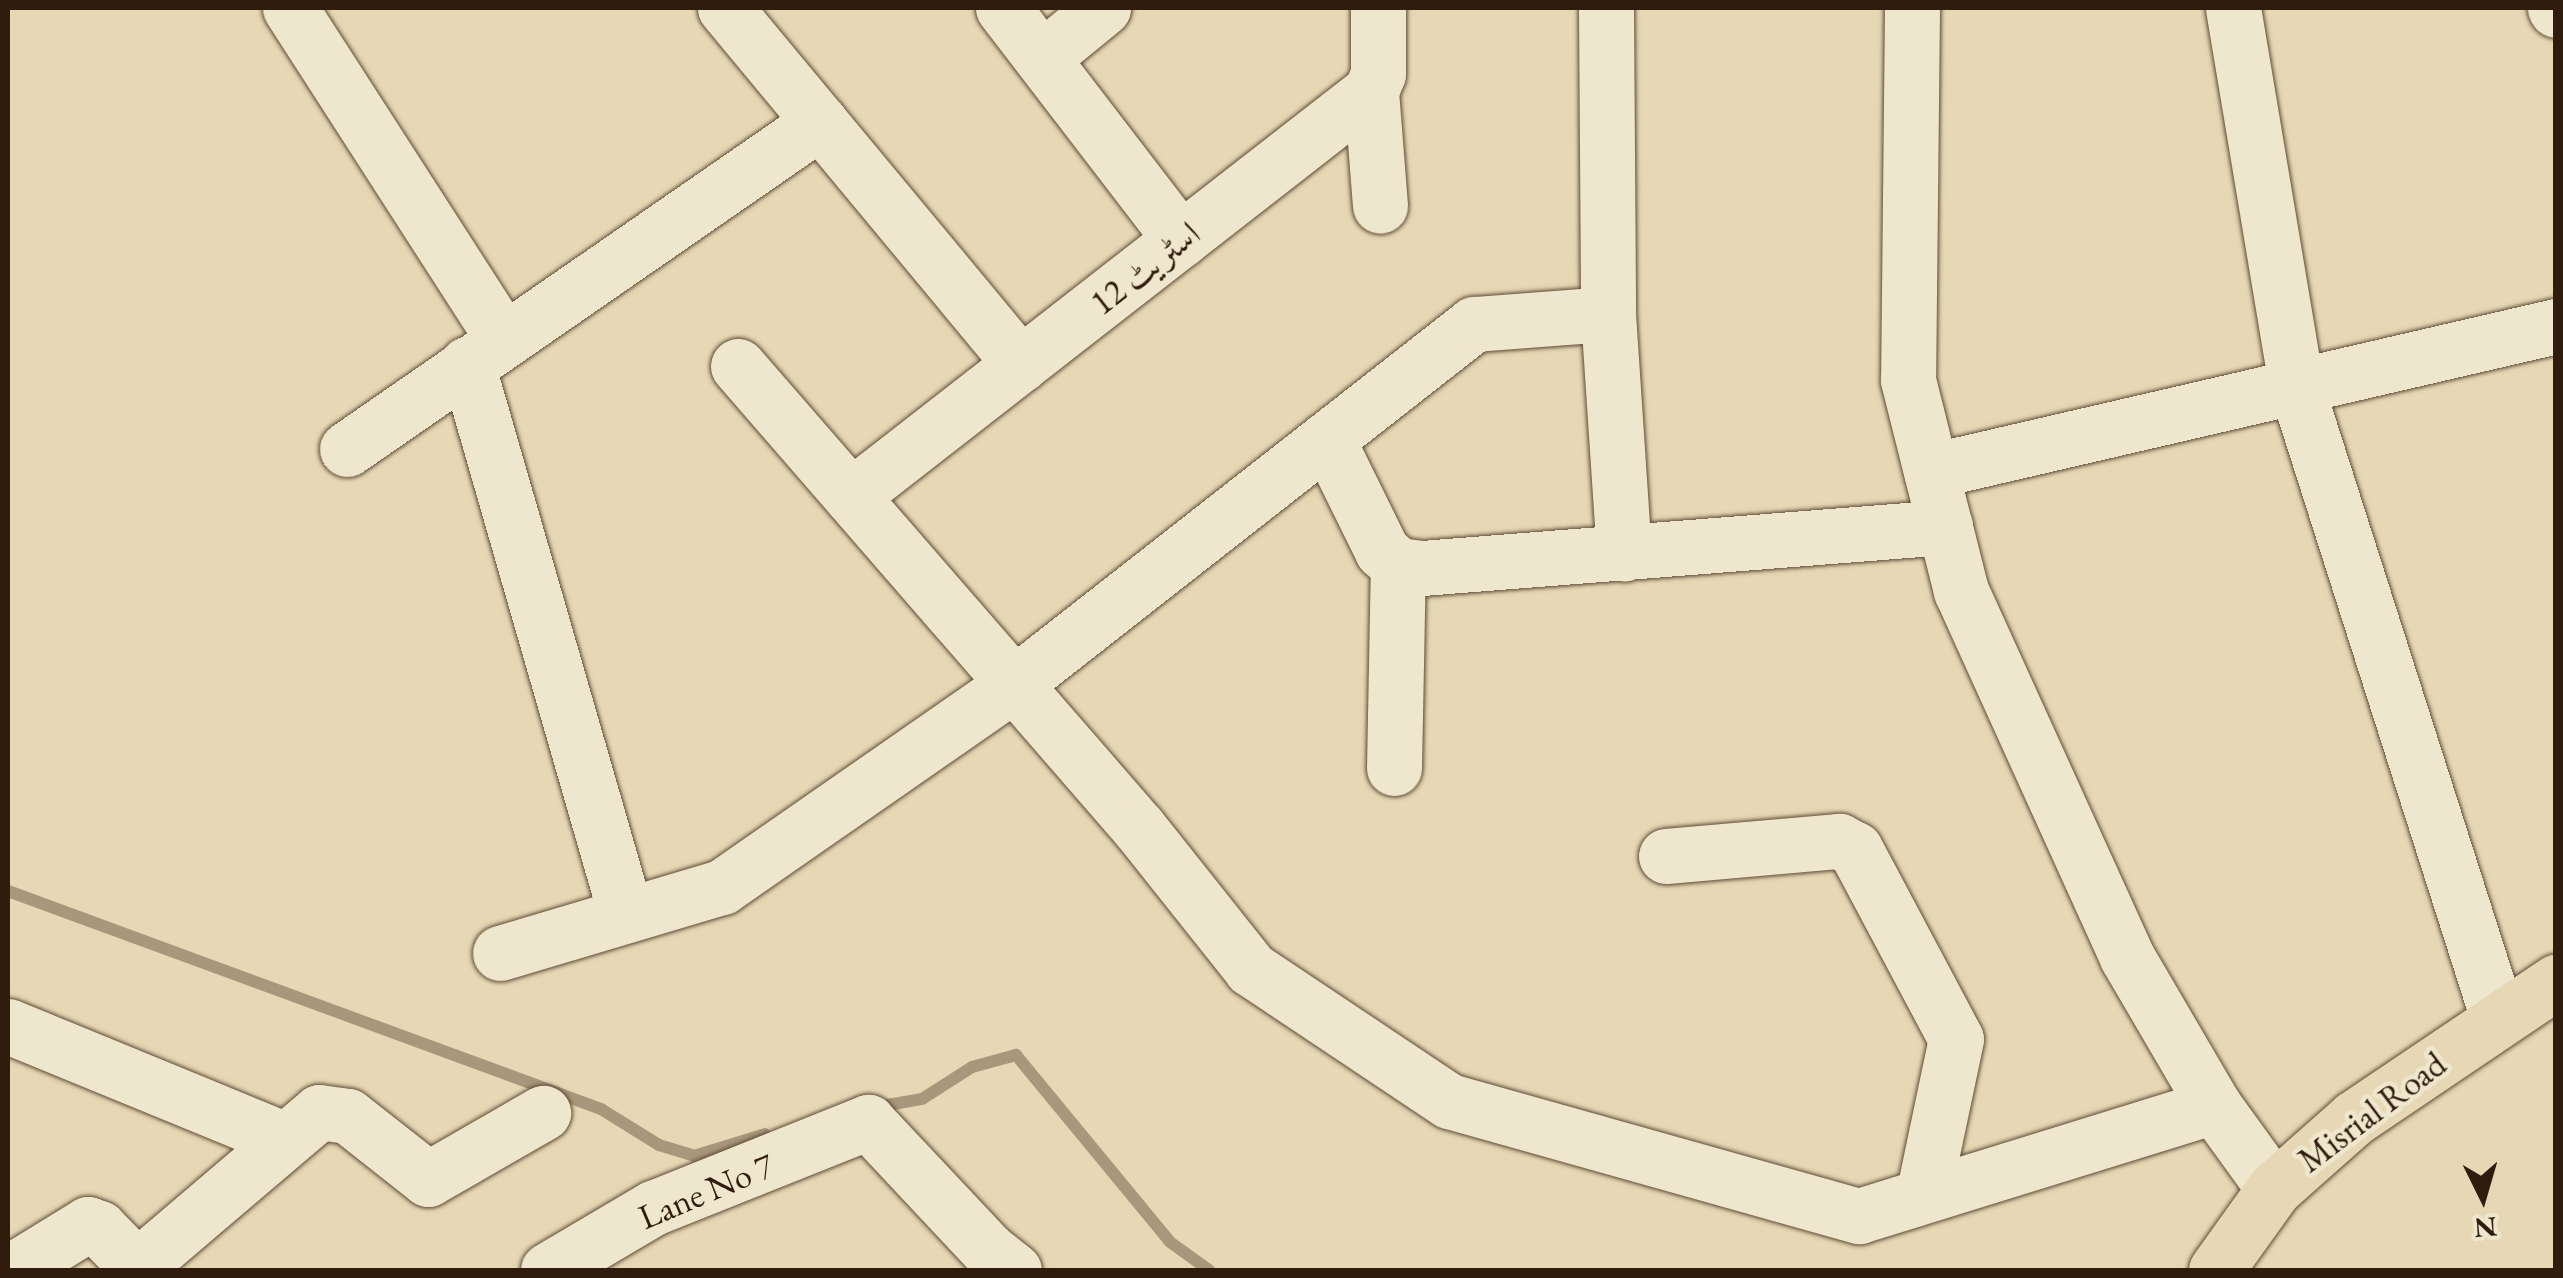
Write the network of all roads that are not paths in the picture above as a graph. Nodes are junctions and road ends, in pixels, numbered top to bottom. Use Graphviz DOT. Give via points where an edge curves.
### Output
graph roads {
  1 [pos="290,8"];
  2 [pos="724,8"];
  3 [pos="1003,8"];
  4 [pos="1103,8"];
  5 [pos="1378,8"];
  6 [pos="1606,8"];
  7 [pos="1912,8"];
  8 [pos="2233,8"];
  9 [pos="1042,58"];
  10 [pos="1370,91"];
  11 [pos="820,122"];
  12 [pos="1380,206"];
  13 [pos="1180,240"];
  14 [pos="1608,314"];
  15 [pos="2556,326"];
  16 [pos="485,352"];
  17 [pos="1021,364"];
  18 [pos="738,366"];
  19 [pos="2296,386"];
  20 [pos="1327,439"];
  21 [pos="347,449"];
  22 [pos="1930,471"];
  23 [pos="851,496"];
  24 [pos="1945,527"];
  25 [pos="1624,553"];
  26 [pos="1398,565"];
  27 [pos="1014,684"];
  28 [pos="1394,768"];
  29 [pos="1666,856"];
  30 [pos="626,915"];
  31 [pos="500,954"];
  32 [pos="2556,982"];
  33 [pos="2498,1018"];
  34 [pos="8,1026"];
  35 [pos="2214,1106"];
  36 [pos="543,1112"];
  37 [pos="284,1140"];
  38 [pos="2274,1189"];
  39 [pos="1923,1196"];
  40 [pos="2227,1268"];
  41 [pos="138,1269"];
  42 [pos="13,1270"];
  43 [pos="548,1270"];
  44 [pos="1014,1270"];
  1 -- 16 [label="street"];
  2 -- 11 [label="street"];
  3 -- 9 [label="street"];
  4 -- 9 [label="street"];
  5 -- 10 [label="street" via="1378,74"];
  6 -- 14 [label="street"];
  7 -- 22 [label="street" via="1908,380"];
  8 -- 19 [label="street"];
  9 -- 13 [label="street"];
  10 -- 12 [label="street"];
  10 -- 13 [label="street, اسٹریٹ 12"];
  11 -- 16 [label="street"];
  11 -- 17 [label="street"];
  13 -- 17 [label="street, اسٹریٹ 12"];
  14 -- 20 [label="street" via="1474,324"];
  14 -- 25 [label="street"];
  15 -- 19 [label="street"];
  16 -- 21 [label="street"];
  16 -- 30 [label="street"];
  17 -- 23 [label="street, اسٹریٹ 12"];
  18 -- 23 [label="street"];
  19 -- 22 [label="street"];
  19 -- 33 [label="street"];
  20 -- 26 [label="street" via="1382,551"];
  20 -- 27 [label="street"];
  22 -- 24 [label="street"];
  23 -- 27 [label="street"];
  24 -- 25 [label="street"];
  24 -- 35 [label="street" via="1961,590 2127,957"];
  25 -- 26 [label="street"];
  26 -- 28 [label="street"];
  27 -- 30 [label="street" via="722,887"];
  27 -- 39 [label="street" via="1251,969 1449,1101 1860,1216"];
  29 -- 39 [label="street" via="1839,841 1855,850 1956,1039"];
  30 -- 31 [label="street"];
  32 -- 33 [label="main road, Misrial Road"];
  33 -- 38 [label="main road, Misrial Road" via="2354,1118"];
  34 -- 37 [label="street"];
  35 -- 38 [label="street"];
  35 -- 39 [label="street"];
  36 -- 37 [label="street" via="428,1180 334,1110 319,1112"];
  37 -- 41 [label="street"];
  38 -- 40 [label="main road, Misrial Road"];
  41 -- 42 [label="street" via="88,1224"];
  43 -- 44 [label="street, Lane No 7" via="652,1208 868,1122"];
}
